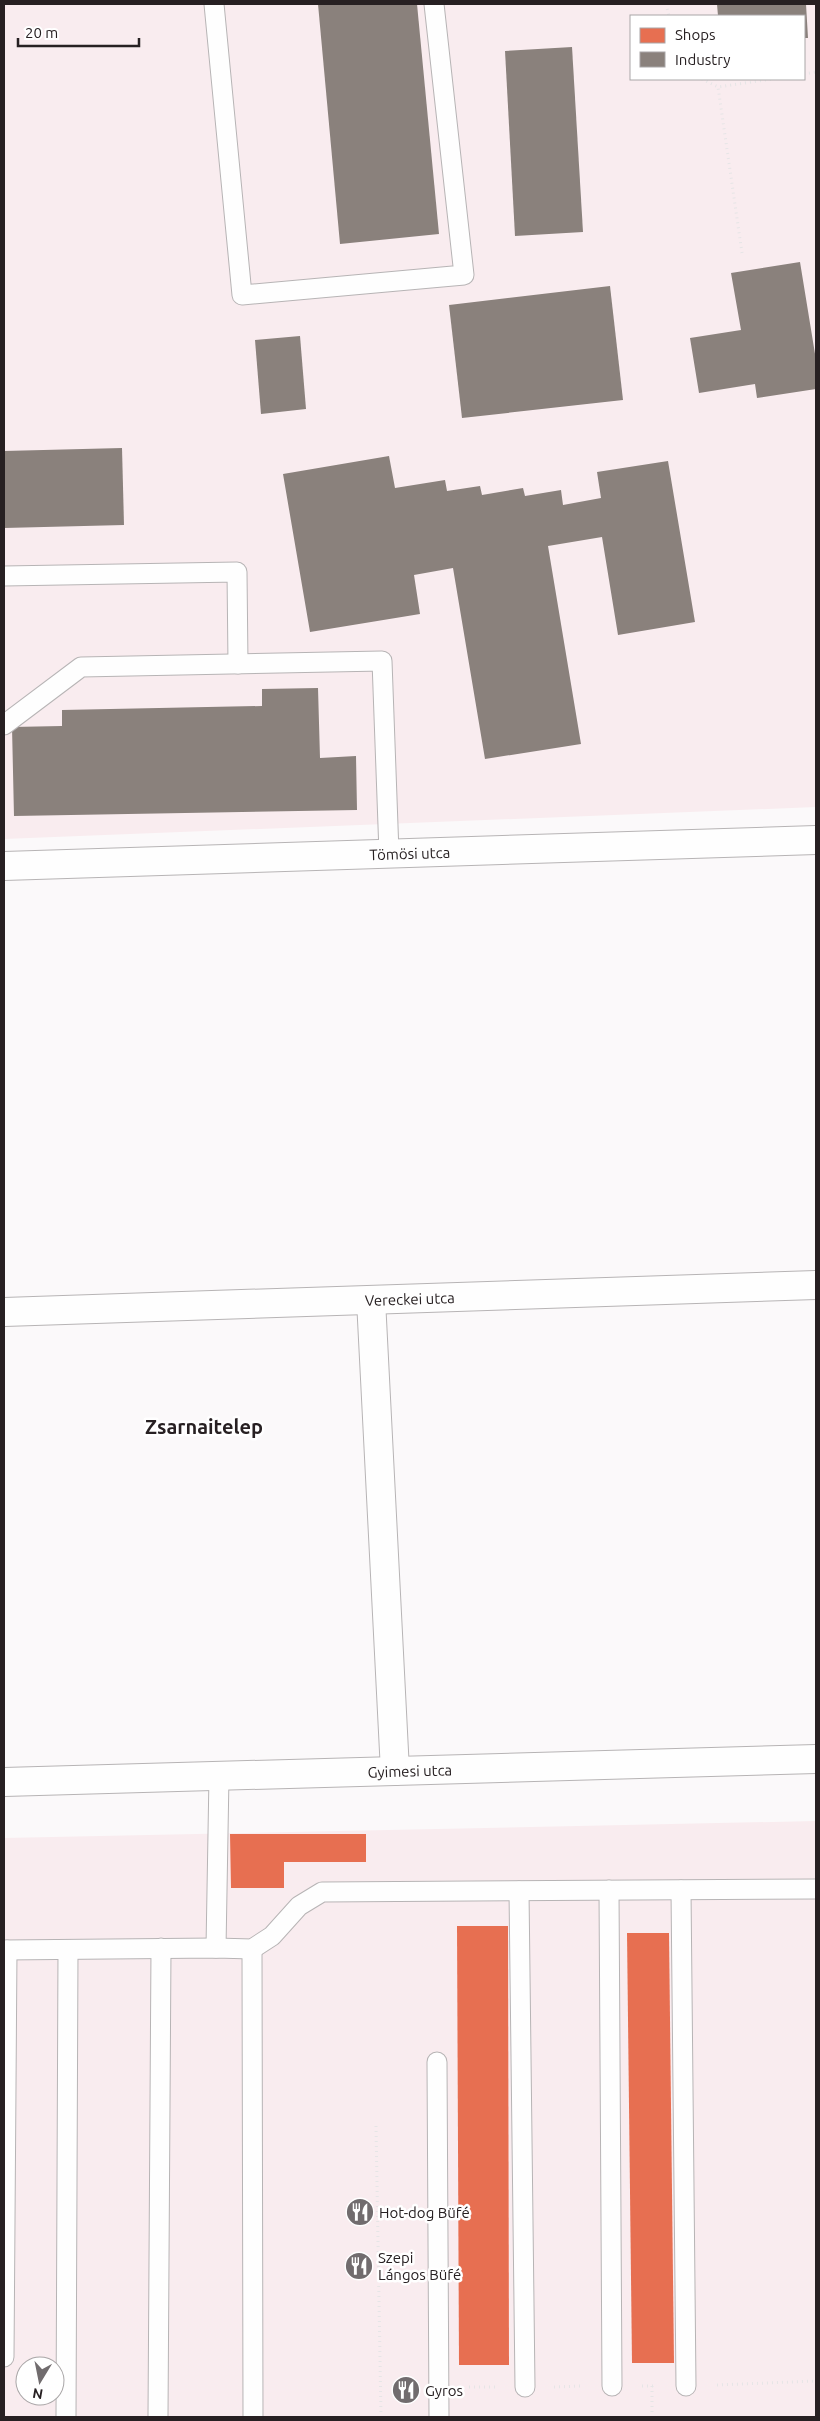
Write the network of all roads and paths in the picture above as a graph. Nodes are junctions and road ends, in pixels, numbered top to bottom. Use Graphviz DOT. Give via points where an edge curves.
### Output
graph roads {
  1 [pos="214,4"];
  2 [pos="434,4"];
  3 [pos="704,80"];
  4 [pos="765,80"];
  5 [pos="718,87"];
  6 [pos="742,253"];
  7 [pos="4,576"];
  8 [pos="238,664"];
  9 [pos="4,725"];
  10 [pos="816,840"];
  11 [pos="389,853"];
  12 [pos="4,866"];
  13 [pos="816,1285"];
  14 [pos="371,1300"];
  15 [pos="4,1312"];
  16 [pos="816,1759"];
  17 [pos="395,1771"];
  18 [pos="219,1776"];
  19 [pos="4,1782"];
  20 [pos="816,1889"];
  21 [pos="610,1890"];
  22 [pos="681,1890"];
  23 [pos="520,1891"];
  24 [pos="161,1948"];
  25 [pos="216,1948"];
  26 [pos="252,1949"];
  27 [pos="5,1950"];
  28 [pos="68,1950"];
  29 [pos="437,2062"];
  30 [pos="376,2126"];
  31 [pos="4,2357"];
  32 [pos="612,2386"];
  33 [pos="652,2386"];
  34 [pos="686,2386"];
  35 [pos="525,2387"];
  36 [pos="66,2417"];
  37 [pos="158,2417"];
  38 [pos="253,2417"];
  39 [pos="381,2417"];
  40 [pos="439,2417"];
  41 [pos="652,2417"];
  1 -- 2 [label="lane" via="242,295 464,275"];
  3 -- 5 [label="path"];
  4 -- 5 [label="path"];
  5 -- 6 [label="path"];
  7 -- 8 [label="lane" via="237,572"];
  8 -- 9 [label="lane" via="81,667"];
  8 -- 11 [label="lane" via="382,661"];
  10 -- 11 [label="street, Tömösi utca"];
  11 -- 12 [label="street, Tömösi utca"];
  13 -- 14 [label="street, Vereckei utca"];
  14 -- 15 [label="street, Vereckei utca"];
  14 -- 17 [label="street"];
  16 -- 17 [label="street, Gyimesi utca"];
  17 -- 18 [label="street, Gyimesi utca"];
  18 -- 19 [label="street, Gyimesi utca"];
  18 -- 25 [label="lane"];
  20 -- 22 [label="lane"];
  21 -- 22 [label="lane"];
  21 -- 23 [label="lane"];
  21 -- 32 [label="lane"];
  22 -- 34 [label="lane"];
  23 -- 26 [label="lane" via="322,1892 299,1906 272,1936"];
  23 -- 35 [label="lane"];
  24 -- 25 [label="lane"];
  24 -- 28 [label="lane"];
  24 -- 37 [label="lane"];
  25 -- 26 [label="lane"];
  26 -- 38 [label="lane"];
  27 -- 28 [label="lane"];
  27 -- 31 [label="lane"];
  28 -- 36 [label="lane"];
  29 -- 40 [label="lane"];
  30 -- 39 [label="path"];
  33 -- 41 [label="path"];
}
